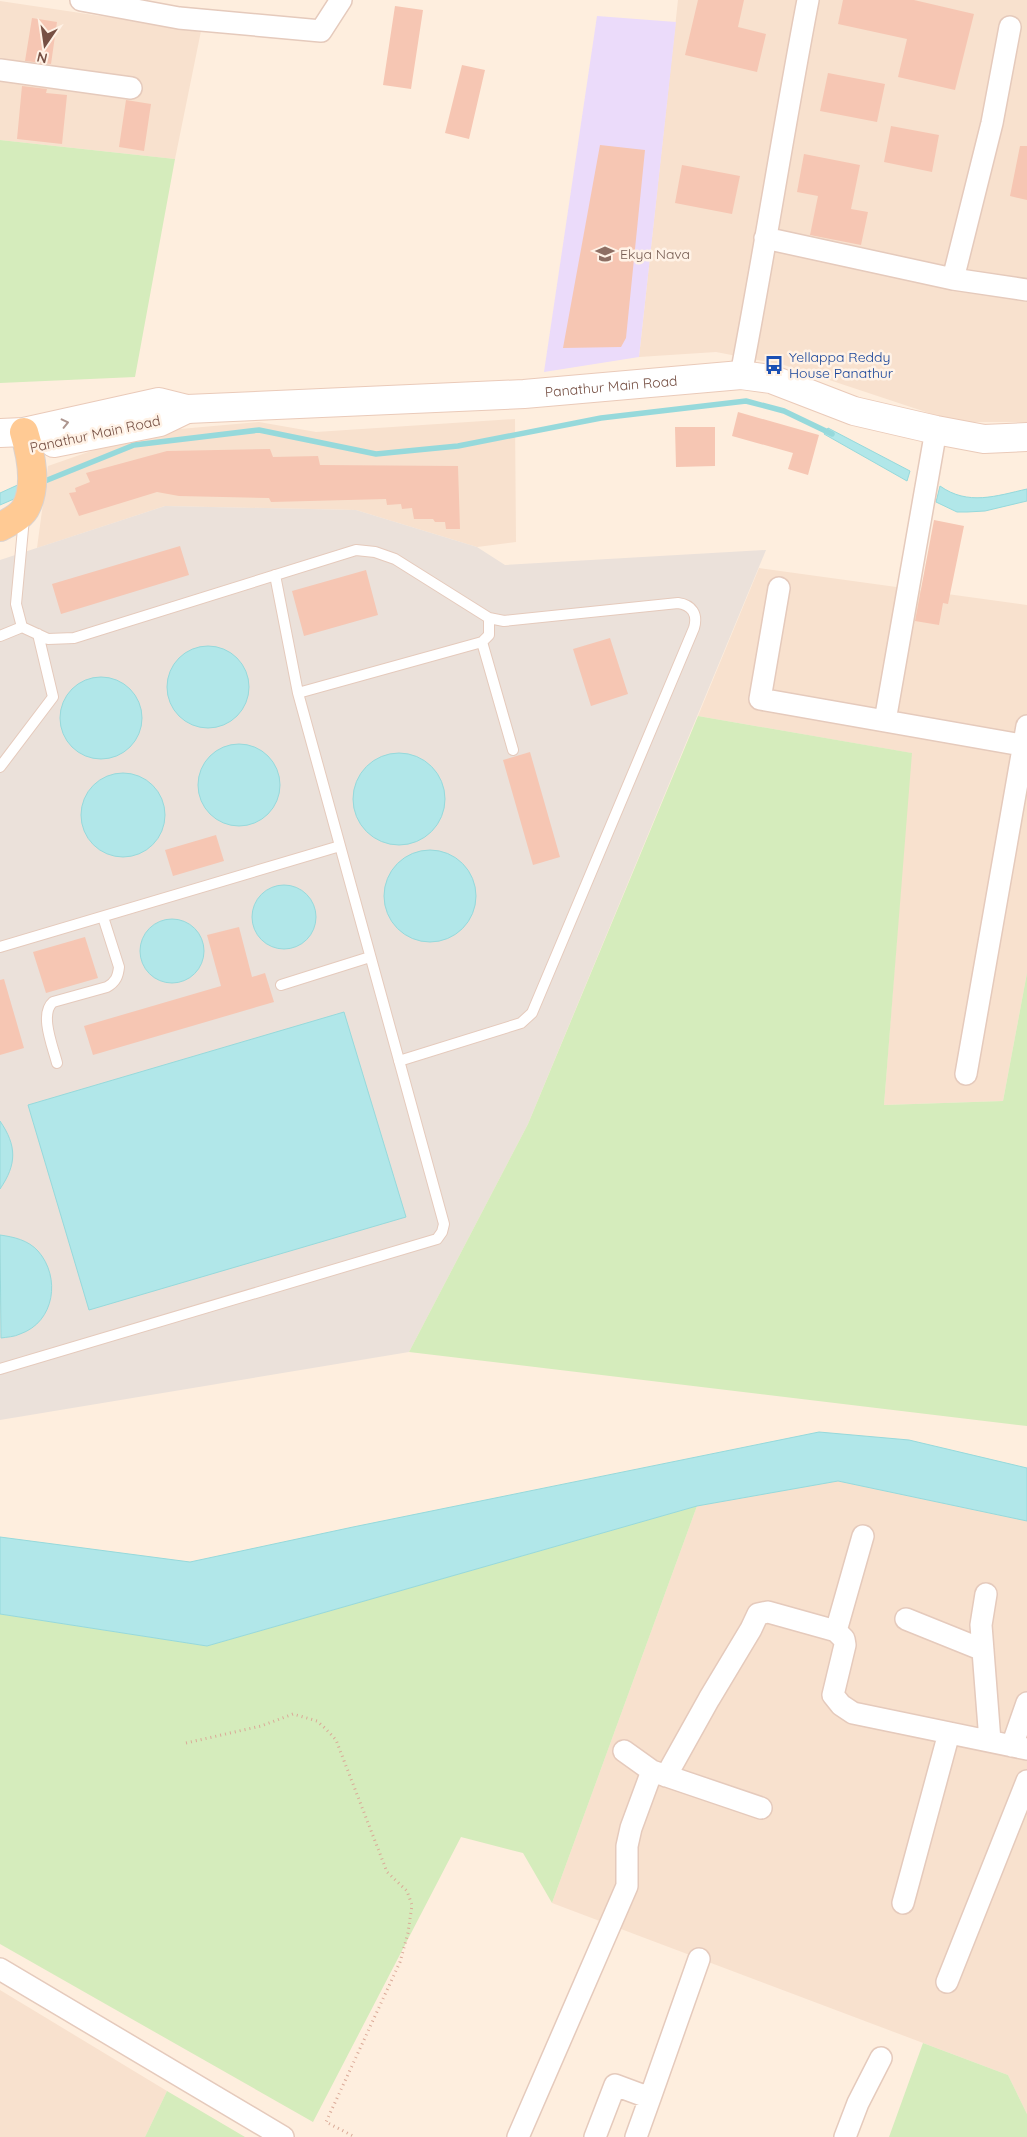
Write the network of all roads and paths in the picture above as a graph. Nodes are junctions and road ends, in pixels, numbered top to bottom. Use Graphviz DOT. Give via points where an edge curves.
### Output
graph roads {
  1 [pos="81,0"];
  2 [pos="341,0"];
  3 [pos="808,0"];
  4 [pos="1010,27"];
  5 [pos="0,70"];
  6 [pos="132,88"];
  7 [pos="766,238"];
  8 [pos="953,279"];
  9 [pos="1027,290"];
  10 [pos="740,375"];
  11 [pos="936,430"];
  12 [pos="1027,437"];
  13 [pos="0,452"];
  14 [pos="23,464"];
  15 [pos="0,527"];
  16 [pos="275,575"];
  17 [pos="779,588"];
  18 [pos="489,618"];
  19 [pos="22,627"];
  20 [pos="38,634"];
  21 [pos="0,636"];
  22 [pos="482,642"];
  23 [pos="298,693"];
  24 [pos="885,721"];
  25 [pos="1026,739"];
  26 [pos="513,750"];
  27 [pos="0,766"];
  28 [pos="340,846"];
  29 [pos="103,917"];
  30 [pos="0,947"];
  31 [pos="370,957"];
  32 [pos="281,986"];
  33 [pos="399,1061"];
  34 [pos="57,1063"];
  35 [pos="966,1074"];
  36 [pos="0,1369"];
  37 [pos="863,1536"];
  38 [pos="986,1594"];
  39 [pos="906,1619"];
  40 [pos="836,1631"];
  41 [pos="983,1650"];
  42 [pos="1027,1703"];
  43 [pos="949,1733"];
  44 [pos="990,1741"];
  45 [pos="186,1743"];
  46 [pos="1019,1748"];
  47 [pos="624,1751"];
  48 [pos="659,1773"];
  49 [pos="1027,1781"];
  50 [pos="761,1808"];
  51 [pos="903,1903"];
  52 [pos="699,1958"];
  53 [pos="0,1969"];
  54 [pos="947,1982"];
  55 [pos="881,2058"];
  56 [pos="650,2098"];
  57 [pos="283,2137"];
  58 [pos="355,2137"];
  59 [pos="518,2137"];
  60 [pos="595,2137"];
  61 [pos="636,2137"];
  62 [pos="845,2137"];
  1 -- 2 [label="street" via="179,18 321,31"];
  3 -- 7 [label="street"];
  4 -- 8 [label="street" via="992,123"];
  5 -- 6 [label="street"];
  7 -- 8 [label="street"];
  7 -- 10 [label="street"];
  8 -- 9 [label="street"];
  10 -- 11 [label="street, Panathur Main Road" via="771,379 854,411"];
  10 -- 14 [label="street, Panathur Main Road" via="524,394 187,409 160,422"];
  11 -- 12 [label="street, Panathur Main Road" via="984,439"];
  11 -- 24 [label="street"];
  13 -- 14 [label="street, Panathur Main Road"];
  14 -- 15 [label="main road" via="11,522"];
  14 -- 19 [label="lane" via="16,604"];
  16 -- 18 [label="lane" via="356,550 375,552 395,558"];
  16 -- 20 [label="lane" via="74,638 48,639"];
  16 -- 23 [label="lane"];
  17 -- 24 [label="street" via="760,699"];
  18 -- 22 [label="lane" via="489,635"];
  18 -- 33 [label="lane" via="528,620 678,603 690,607 696,622 532,1014 521,1023"];
  19 -- 20 [label="lane"];
  19 -- 21 [label="lane"];
  20 -- 27 [label="lane" via="53,697"];
  22 -- 23 [label="lane"];
  22 -- 26 [label="lane"];
  23 -- 28 [label="lane"];
  24 -- 25 [label="street"];
  25 -- 35 [label="street"];
  28 -- 29 [label="lane"];
  28 -- 31 [label="lane"];
  29 -- 30 [label="lane"];
  29 -- 34 [label="lane" via="119,973 107,988 53,1002 48,1008 46,1018"];
  31 -- 32 [label="lane"];
  31 -- 33 [label="lane"];
  33 -- 36 [label="lane" via="444,1224 437,1239"];
  37 -- 40 [label="street"];
  38 -- 41 [label="street" via="981,1624"];
  39 -- 41 [label="street"];
  40 -- 43 [label="street" via="845,1645 833,1695 841,1705 853,1713"];
  40 -- 48 [label="street" via="768,1612 758,1614 709,1699"];
  41 -- 44 [label="street"];
  42 -- 46 [label="street"];
  43 -- 44 [label="street"];
  43 -- 51 [label="street"];
  44 -- 46 [label="street"];
  45 -- 58 [label="path" via="261,1726 293,1714 317,1721 336,1740 387,1872 407,1890 412,1905 400,1962 326,2122"];
  47 -- 48 [label="street"];
  48 -- 50 [label="street"];
  48 -- 59 [label="street" via="631,1828 627,1886"];
  49 -- 54 [label="street"];
  52 -- 56 [label="street"];
  53 -- 57 [label="street"];
  55 -- 62 [label="street"];
  56 -- 60 [label="street" via="615,2086"];
  56 -- 61 [label="street"];
}
